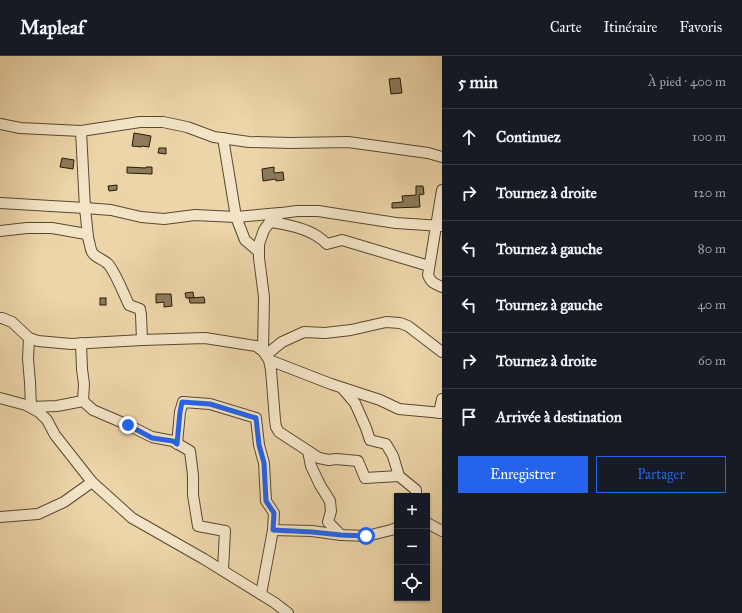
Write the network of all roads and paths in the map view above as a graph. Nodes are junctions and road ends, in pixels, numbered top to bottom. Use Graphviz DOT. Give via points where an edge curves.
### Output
graph roads {
  1 [pos="0,124"];
  2 [pos="81,131"];
  3 [pos="223,138"];
  4 [pos="442,157"];
  5 [pos="442,190"];
  6 [pos="0,203"];
  7 [pos="85,208"];
  8 [pos="282,213"];
  9 [pos="236,217"];
  10 [pos="270,222"];
  11 [pos="439,225"];
  12 [pos="0,230"];
  13 [pos="88,237"];
  14 [pos="259,252"];
  15 [pos="429,266"];
  16 [pos="442,287"];
  17 [pos="0,318"];
  18 [pos="29,338"];
  19 [pos="142,340"];
  20 [pos="81,343"];
  21 [pos="442,352"];
  22 [pos="266,355"];
  23 [pos="342,388"];
  24 [pos="0,398"];
  25 [pos="442,399"];
  26 [pos="83,401"];
  27 [pos="31,407"];
  28 [pos="441,413"];
  29 [pos="177,444"];
  30 [pos="308,451"];
  31 [pos="399,476"];
  32 [pos="92,482"];
  33 [pos="416,493"];
  34 [pos="0,517"];
  35 [pos="430,524"];
  36 [pos="394,529"];
  37 [pos="273,530"];
  38 [pos="442,530"];
  39 [pos="341,535"];
  40 [pos="223,570"];
  41 [pos="261,594"];
  42 [pos="288,613"];
  1 -- 2 [label="street" via="20,128"];
  2 -- 3 [label="street" via="140,122 163,122"];
  2 -- 7 [label="street"];
  3 -- 4 [label="street" via="249,142 348,142"];
  3 -- 9 [label="street"];
  5 -- 11 [label="street"];
  6 -- 7 [label="street"];
  7 -- 9 [label="street" via="164,219 195,215"];
  7 -- 13 [label="street"];
  8 -- 9 [label="street"];
  8 -- 10 [label="street"];
  8 -- 11 [label="street" via="318,211 396,223"];
  9 -- 14 [label="street" via="245,240"];
  10 -- 14 [label="street" via="264,230"];
  10 -- 15 [label="street" via="307,231 327,244 342,240"];
  11 -- 15 [label="street"];
  12 -- 13 [label="street" via="52,228 82,233"];
  13 -- 19 [label="street" via="92,253 104,259 109,265 128,305 140,309"];
  14 -- 22 [label="street"];
  15 -- 16 [label="street" via="428,275 432,283"];
  17 -- 18 [label="street" via="12,322"];
  18 -- 20 [label="street" via="38,341"];
  18 -- 27 [label="street"];
  19 -- 20 [label="street"];
  19 -- 22 [label="street" via="205,338 256,346"];
  20 -- 26 [label="street"];
  21 -- 22 [label="street" via="408,326 386,322 351,330 304,332 282,342"];
  22 -- 23 [label="street"];
  22 -- 30 [label="street" via="271,370 276,427 279,432"];
  23 -- 28 [label="street" via="399,409"];
  23 -- 31 [label="street" via="355,402 370,440 386,444 394,456"];
  24 -- 27 [label="street"];
  25 -- 28 [label="street"];
  26 -- 27 [label="street"];
  26 -- 29 [label="street" via="93,410 152,438"];
  27 -- 32 [label="street" via="47,420 55,435"];
  29 -- 37 [label="street" via="182,402 210,404 256,418 264,463 266,501 274,513"];
  29 -- 40 [label="street" via="190,451 198,526 225,531"];
  30 -- 31 [label="street" via="319,458 329,460 358,461 365,478"];
  30 -- 39 [label="street" via="311,466 330,501 328,522"];
  31 -- 33 [label="street" via="416,490"];
  32 -- 34 [label="street" via="64,502 38,514"];
  32 -- 40 [label="street" via="132,518"];
  35 -- 38 [label="street"];
  36 -- 39 [label="street" via="366,536"];
  37 -- 39 [label="street"];
  37 -- 41 [label="street"];
  40 -- 41 [label="street"];
  41 -- 42 [label="street"];
}
